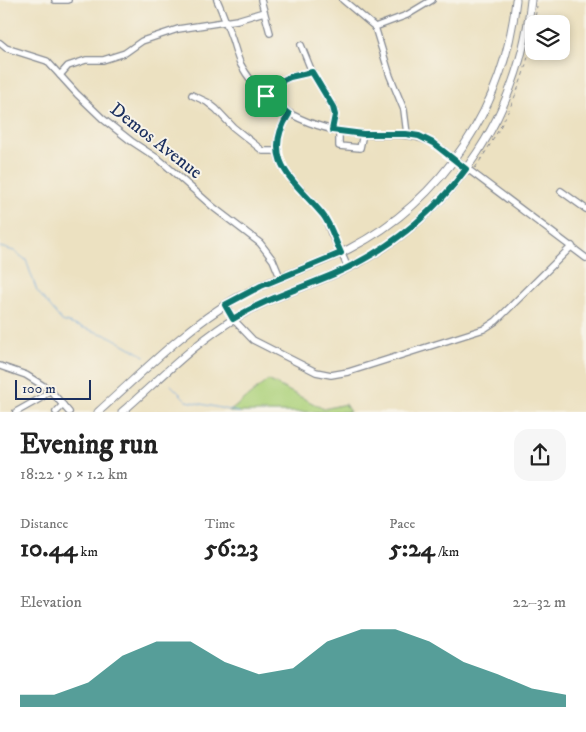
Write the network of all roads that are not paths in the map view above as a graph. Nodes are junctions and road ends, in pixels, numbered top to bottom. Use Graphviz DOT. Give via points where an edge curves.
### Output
graph roads {
  1 [pos="54,0"];
  2 [pos="68,0"];
  3 [pos="217,0"];
  4 [pos="261,0"];
  5 [pos="343,0"];
  6 [pos="418,0"];
  7 [pos="432,0"];
  8 [pos="516,0"];
  9 [pos="531,0"];
  10 [pos="421,7"];
  11 [pos="264,12"];
  12 [pos="226,21"];
  13 [pos="375,27"];
  14 [pos="270,33"];
  15 [pos="0,43"];
  16 [pos="301,46"];
  17 [pos="312,72"];
  18 [pos="60,75"];
  19 [pos="192,95"];
  20 [pos="266,96"];
  21 [pos="289,114"];
  22 [pos="335,130"];
  23 [pos="363,134"];
  24 [pos="406,134"];
  25 [pos="276,151"];
  26 [pos="455,159"];
  27 [pos="466,169"];
  28 [pos="561,191"];
  29 [pos="586,209"];
  30 [pos="572,246"];
  31 [pos="341,253"];
  32 [pos="586,258"];
  33 [pos="348,268"];
  34 [pos="280,277"];
  35 [pos="225,305"];
  36 [pos="233,319"];
  37 [pos="0,366"];
  38 [pos="50,390"];
  39 [pos="63,405"];
  40 [pos="16,412"];
  41 [pos="56,412"];
  42 [pos="70,412"];
  43 [pos="98,412"];
  44 [pos="122,412"];
  1 -- 2 [label="street"];
  3 -- 12 [label="street"];
  4 -- 11 [label="street"];
  5 -- 13 [label="street"];
  6 -- 10 [label="street"];
  7 -- 10 [label="street"];
  8 -- 26 [label="main road" via="509,45 494,90"];
  9 -- 27 [label="main road" via="524,45 510,90 490,132"];
  10 -- 13 [label="street"];
  11 -- 12 [label="street"];
  11 -- 14 [label="street"];
  12 -- 18 [label="street" via="178,28 142,41 125,53 68,66"];
  12 -- 20 [label="street" via="240,64"];
  13 -- 24 [label="street" via="404,110"];
  15 -- 18 [label="street, Demos Avenue" via="6,48 47,61"];
  16 -- 17 [label="street"];
  17 -- 20 [label="street" via="277,83"];
  17 -- 22 [label="street" via="333,107"];
  18 -- 34 [label="street, Demos Avenue" via="103,119 160,160 260,243 273,260"];
  19 -- 25 [label="street" via="208,102 263,151"];
  20 -- 21 [label="street"];
  21 -- 22 [label="street" via="310,124"];
  21 -- 25 [label="street" via="281,126"];
  22 -- 23 [label="street"];
  22 -- 23 [label="street" via="339,146 360,148"];
  23 -- 24 [label="street"];
  24 -- 26 [label="street" via="433,143"];
  25 -- 31 [label="street" via="289,178 324,217"];
  26 -- 27 [label="street"];
  26 -- 31 [label="main road" via="404,212 374,235"];
  27 -- 30 [label="street"];
  27 -- 33 [label="main road" via="413,226"];
  28 -- 29 [label="street"];
  30 -- 32 [label="street"];
  30 -- 36 [label="street" via="484,329 348,372 331,375 316,372 253,340"];
  31 -- 33 [label="street"];
  31 -- 34 [label="main road"];
  33 -- 36 [label="main road" via="264,302"];
  34 -- 35 [label="main road"];
  35 -- 36 [label="street"];
  35 -- 43 [label="main road" via="190,331"];
  36 -- 44 [label="main road"];
  37 -- 38 [label="street" via="26,375"];
  38 -- 39 [label="street"];
  38 -- 40 [label="street"];
  39 -- 41 [label="street"];
  39 -- 42 [label="street"];
}
